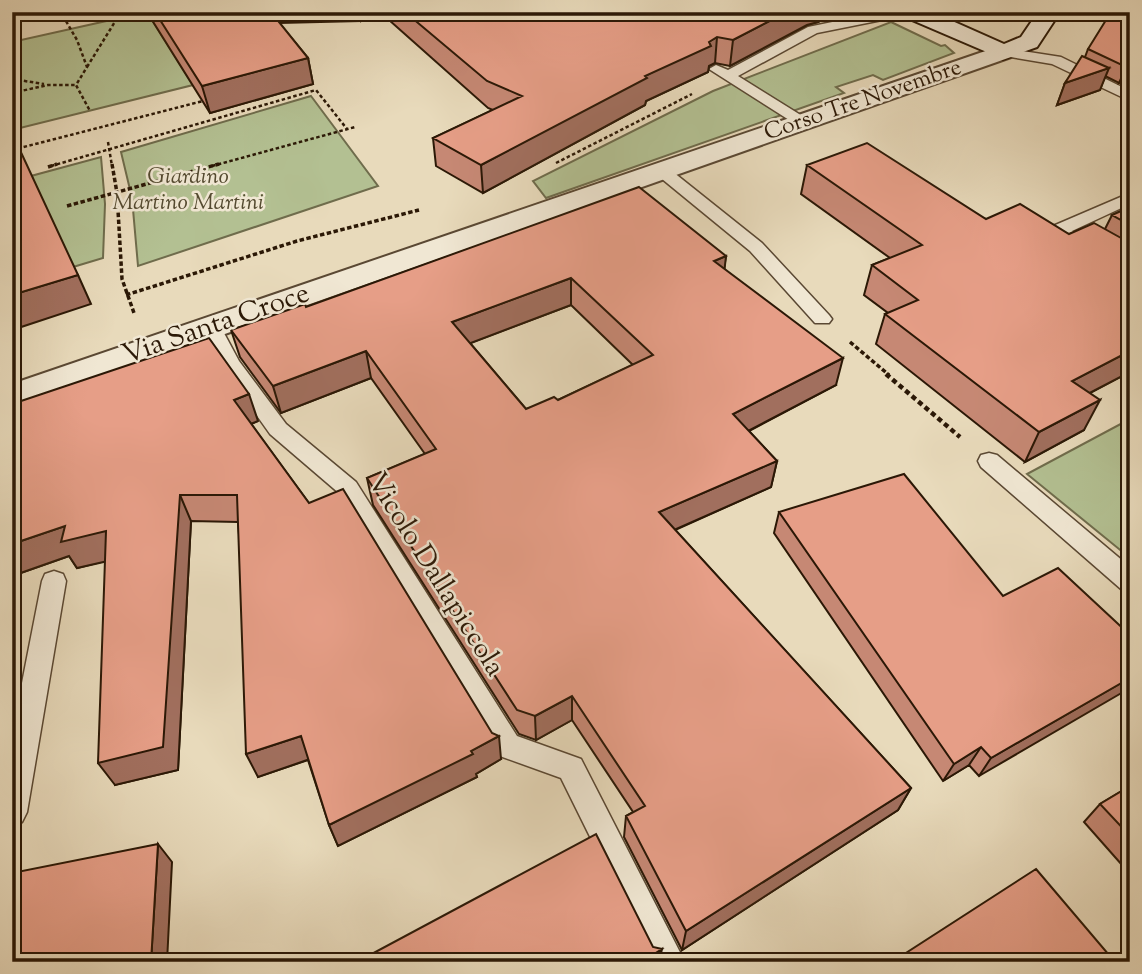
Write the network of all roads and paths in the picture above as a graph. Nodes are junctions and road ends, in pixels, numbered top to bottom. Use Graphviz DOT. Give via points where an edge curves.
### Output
graph roads {
  1 [pos="60,12"];
  2 [pos="121,12"];
  3 [pos="902,12"];
  4 [pos="913,12"];
  5 [pos="1049,12"];
  6 [pos="1003,52"];
  7 [pos="87,67"];
  8 [pos="12,79"];
  9 [pos="48,85"];
  10 [pos="76,85"];
  11 [pos="12,93"];
  12 [pos="1130,97"];
  13 [pos="203,101"];
  14 [pos="90,111"];
  15 [pos="802,122"];
  16 [pos="355,127"];
  17 [pos="347,129"];
  18 [pos="108,142"];
  19 [pos="109,149"];
  20 [pos="12,150"];
  21 [pos="48,167"];
  22 [pos="662,171"];
  23 [pos="117,193"];
  24 [pos="1130,198"];
  25 [pos="67,206"];
  26 [pos="427,208"];
  27 [pos="421,255"];
  28 [pos="1130,273"];
  29 [pos="822,319"];
  30 [pos="211,326"];
  31 [pos="12,397"];
  32 [pos="989,461"];
  33 [pos="54,581"];
  34 [pos="1130,582"];
  35 [pos="12,812"];
  36 [pos="669,962"];
  1 -- 7 [label="path" via="78,36"];
  2 -- 7 [label="path"];
  3 -- 15 [label="lane" via="813,30 722,72"];
  4 -- 6 [label="street"];
  5 -- 6 [label="street, Corso Tre Novembre" via="1029,42"];
  6 -- 12 [label="lane" via="1056,60"];
  6 -- 15 [label="street, Corso Tre Novembre"];
  7 -- 10 [label="path"];
  8 -- 9 [label="path"];
  9 -- 10 [label="path"];
  9 -- 11 [label="path"];
  10 -- 14 [label="path"];
  13 -- 20 [label="path"];
  15 -- 22 [label="street, Corso Tre Novembre"];
  16 -- 17 [label="path"];
  17 -- 19 [label="path" via="316,90"];
  17 -- 23 [label="path"];
  18 -- 19 [label="path"];
  19 -- 21 [label="path"];
  19 -- 23 [label="path"];
  22 -- 27 [label="street, Corso Tre Novembre"];
  22 -- 29 [label="lane" via="756,247"];
  23 -- 25 [label="path"];
  23 -- 26 [label="path" via="126,295"];
  24 -- 28 [label="lane" via="1059,230"];
  27 -- 30 [label="street, Via Santa Croce"];
  29 -- 32 [label="path"];
  30 -- 31 [label="street, Via Santa Croce"];
  30 -- 36 [label="lane, Vicolo Dallapiccola" via="230,363 278,429 348,488 507,746 571,768"];
  32 -- 34 [label="lane"];
  33 -- 35 [label="lane"];
}
